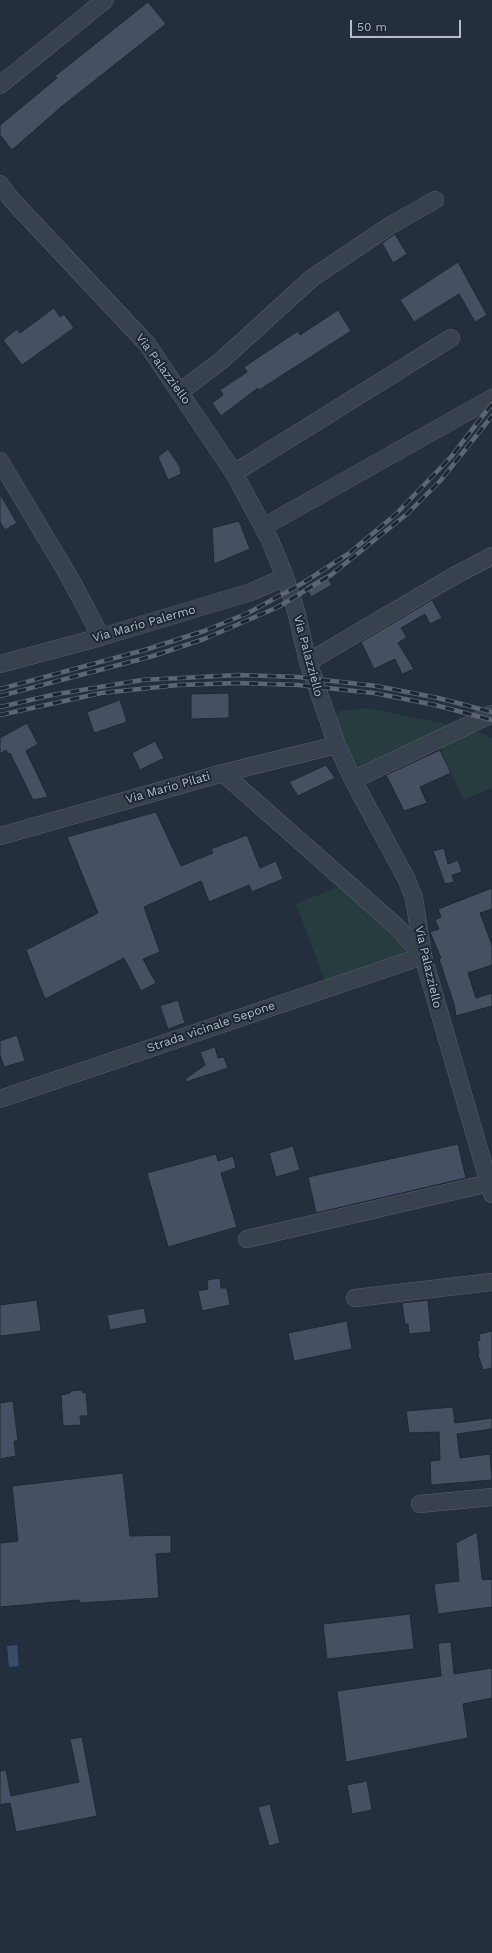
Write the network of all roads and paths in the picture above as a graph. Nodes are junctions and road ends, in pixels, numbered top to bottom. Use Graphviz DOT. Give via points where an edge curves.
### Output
graph roads {
  1 [pos="105,0"];
  2 [pos="0,85"];
  3 [pos="0,184"];
  4 [pos="435,200"];
  5 [pos="451,338"];
  6 [pos="181,391"];
  7 [pos="492,398"];
  8 [pos="0,462"];
  9 [pos="234,473"];
  10 [pos="263,527"];
  11 [pos="492,556"];
  12 [pos="285,577"];
  13 [pos="101,637"];
  14 [pos="308,662"];
  15 [pos="0,664"];
  16 [pos="492,714"];
  17 [pos="337,745"];
  18 [pos="223,773"];
  19 [pos="353,780"];
  20 [pos="0,836"];
  21 [pos="423,956"];
  22 [pos="0,1099"];
  23 [pos="490,1189"];
  24 [pos="247,1239"];
  25 [pos="492,1282"];
  26 [pos="355,1298"];
  27 [pos="492,1497"];
  28 [pos="420,1504"];
  1 -- 2 [label="street"];
  3 -- 6 [label="street, Via Palazziello" via="11,199 147,344"];
  4 -- 6 [label="street" via="390,225 312,278 222,360"];
  5 -- 9 [label="street"];
  6 -- 9 [label="street, Via Palazziello"];
  7 -- 10 [label="street"];
  8 -- 13 [label="street" via="70,578"];
  9 -- 10 [label="street, Via Palazziello"];
  10 -- 12 [label="street, Via Palazziello"];
  11 -- 14 [label="street"];
  12 -- 13 [label="street, Via Mario Palermo" via="251,592"];
  12 -- 14 [label="street, Via Palazziello"];
  13 -- 15 [label="street, Via Mario Palermo"];
  14 -- 17 [label="street, Via Palazziello"];
  16 -- 19 [label="street"];
  17 -- 18 [label="street, Via Mario Pilati"];
  17 -- 19 [label="street, Via Palazziello"];
  18 -- 20 [label="street, Via Mario Pilati"];
  18 -- 21 [label="street" via="396,926"];
  19 -- 21 [label="street, Via Palazziello" via="407,880 414,898"];
  21 -- 22 [label="street, Strada vicinale Sepone"];
  21 -- 23 [label="street, Via Palazziello"];
  23 -- 24 [label="street"];
  25 -- 26 [label="street"];
  27 -- 28 [label="street"];
}
